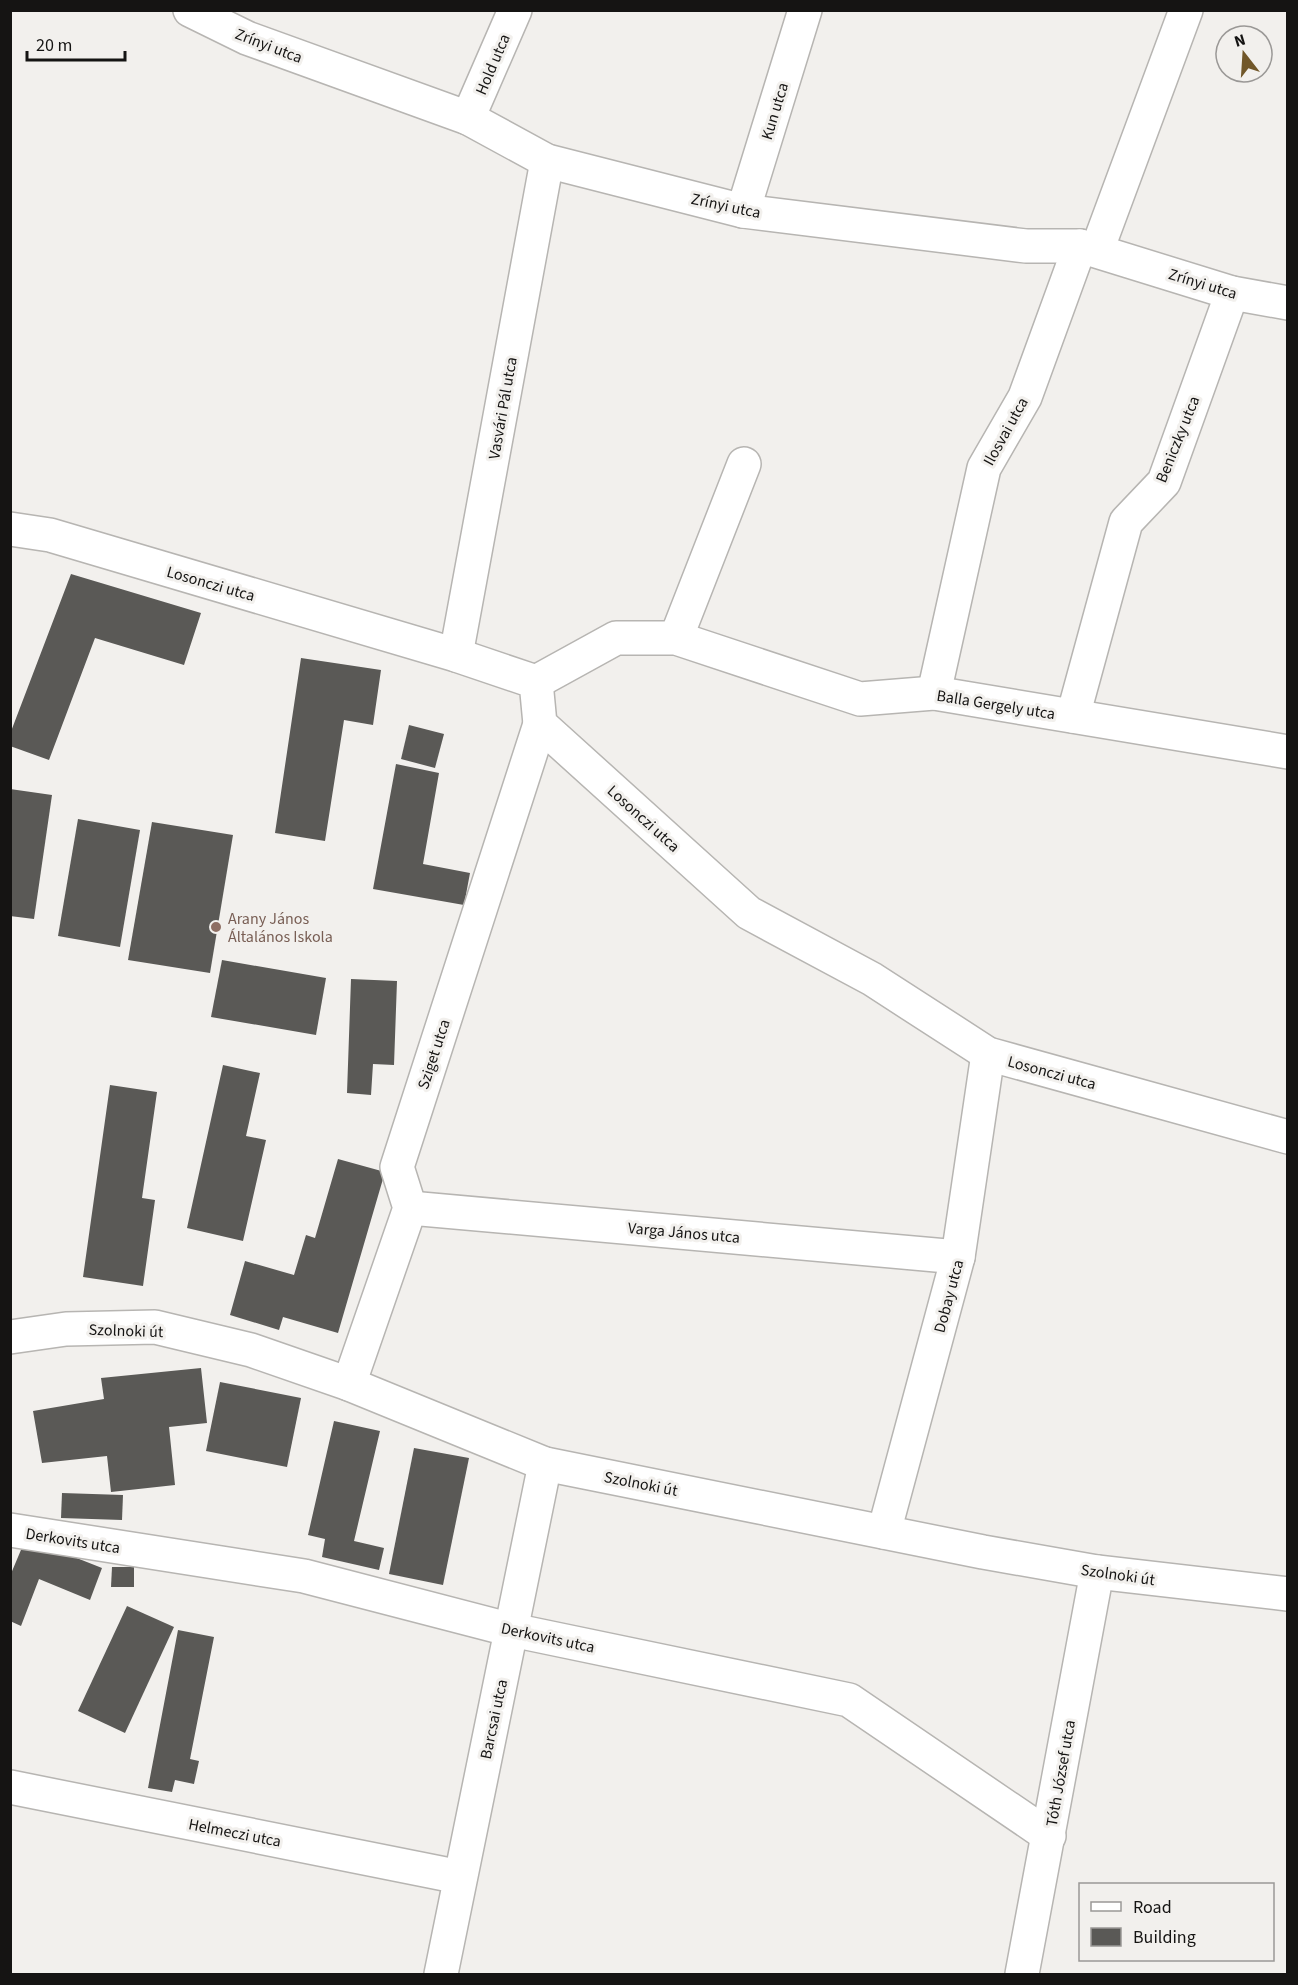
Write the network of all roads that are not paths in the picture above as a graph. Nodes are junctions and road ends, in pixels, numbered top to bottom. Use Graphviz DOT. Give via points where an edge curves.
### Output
graph roads {
  1 [pos="190,10"];
  2 [pos="515,10"];
  3 [pos="805,10"];
  4 [pos="1186,10"];
  5 [pos="468,118"];
  6 [pos="547,161"];
  7 [pos="743,211"];
  8 [pos="1089,248"];
  9 [pos="1232,293"];
  10 [pos="1287,303"];
  11 [pos="744,464"];
  12 [pos="10,530"];
  13 [pos="676,638"];
  14 [pos="456,655"];
  15 [pos="536,682"];
  16 [pos="933,693"];
  17 [pos="1073,716"];
  18 [pos="540,724"];
  19 [pos="1287,752"];
  20 [pos="988,1054"];
  21 [pos="1287,1137"];
  22 [pos="410,1208"];
  23 [pos="958,1257"];
  24 [pos="10,1337"];
  25 [pos="349,1384"];
  26 [pos="545,1464"];
  27 [pos="10,1530"];
  28 [pos="884,1533"];
  29 [pos="1097,1572"];
  30 [pos="1287,1594"];
  31 [pos="512,1630"];
  32 [pos="10,1787"];
  33 [pos="1049,1836"];
  34 [pos="460,1877"];
  35 [pos="441,1974"];
  36 [pos="1022,1974"];
  1 -- 5 [label="street, Zrínyi utca" via="247,38"];
  2 -- 5 [label="street, Hold utca"];
  3 -- 7 [label="street, Kun utca"];
  4 -- 8 [label="street, Ilosvai utca"];
  5 -- 6 [label="street, Zrínyi utca"];
  6 -- 7 [label="street, Zrínyi utca"];
  6 -- 14 [label="street, Vasvári Pál utca"];
  7 -- 8 [label="street, Zrínyi utca" via="1026,246"];
  8 -- 9 [label="street, Zrínyi utca"];
  8 -- 16 [label="street, Ilosvai utca" via="1025,397 984,468"];
  9 -- 10 [label="street, Zrínyi utca"];
  9 -- 17 [label="street, Beniczky utca" via="1164,482 1126,522"];
  11 -- 13 [label="street"];
  12 -- 14 [label="street, Losonczi utca" via="50,536"];
  13 -- 15 [label="street, Balla Gergely utca" via="616,638"];
  13 -- 16 [label="street, Balla Gergely utca" via="860,699"];
  14 -- 15 [label="street, Losonczi utca"];
  15 -- 18 [label="street"];
  16 -- 17 [label="street, Balla Gergely utca"];
  17 -- 19 [label="street, Balla Gergely utca"];
  18 -- 20 [label="street, Losonczi utca" via="750,913 872,979"];
  18 -- 22 [label="street, Sziget utca" via="397,1167"];
  20 -- 21 [label="street, Losonczi utca"];
  20 -- 23 [label="street, Dobay utca"];
  22 -- 23 [label="street, Varga János utca"];
  22 -- 25 [label="street"];
  23 -- 28 [label="street, Dobay utca"];
  24 -- 25 [label="street, Szolnoki út" via="66,1329 155,1327 251,1350"];
  25 -- 26 [label="street, Szolnoki út"];
  26 -- 28 [label="street, Szolnoki út"];
  26 -- 31 [label="street, Barcsai utca"];
  27 -- 31 [label="street, Derkovits utca" via="304,1576"];
  28 -- 29 [label="street, Szolnoki út"];
  29 -- 30 [label="street, Szolnoki út"];
  29 -- 33 [label="street, Tóth József utca"];
  31 -- 33 [label="street, Derkovits utca" via="849,1700"];
  31 -- 34 [label="street, Barcsai utca"];
  32 -- 34 [label="street, Helmeczi utca"];
  33 -- 36 [label="street, Tóth József utca"];
  34 -- 35 [label="street, Barcsai utca"];
}
